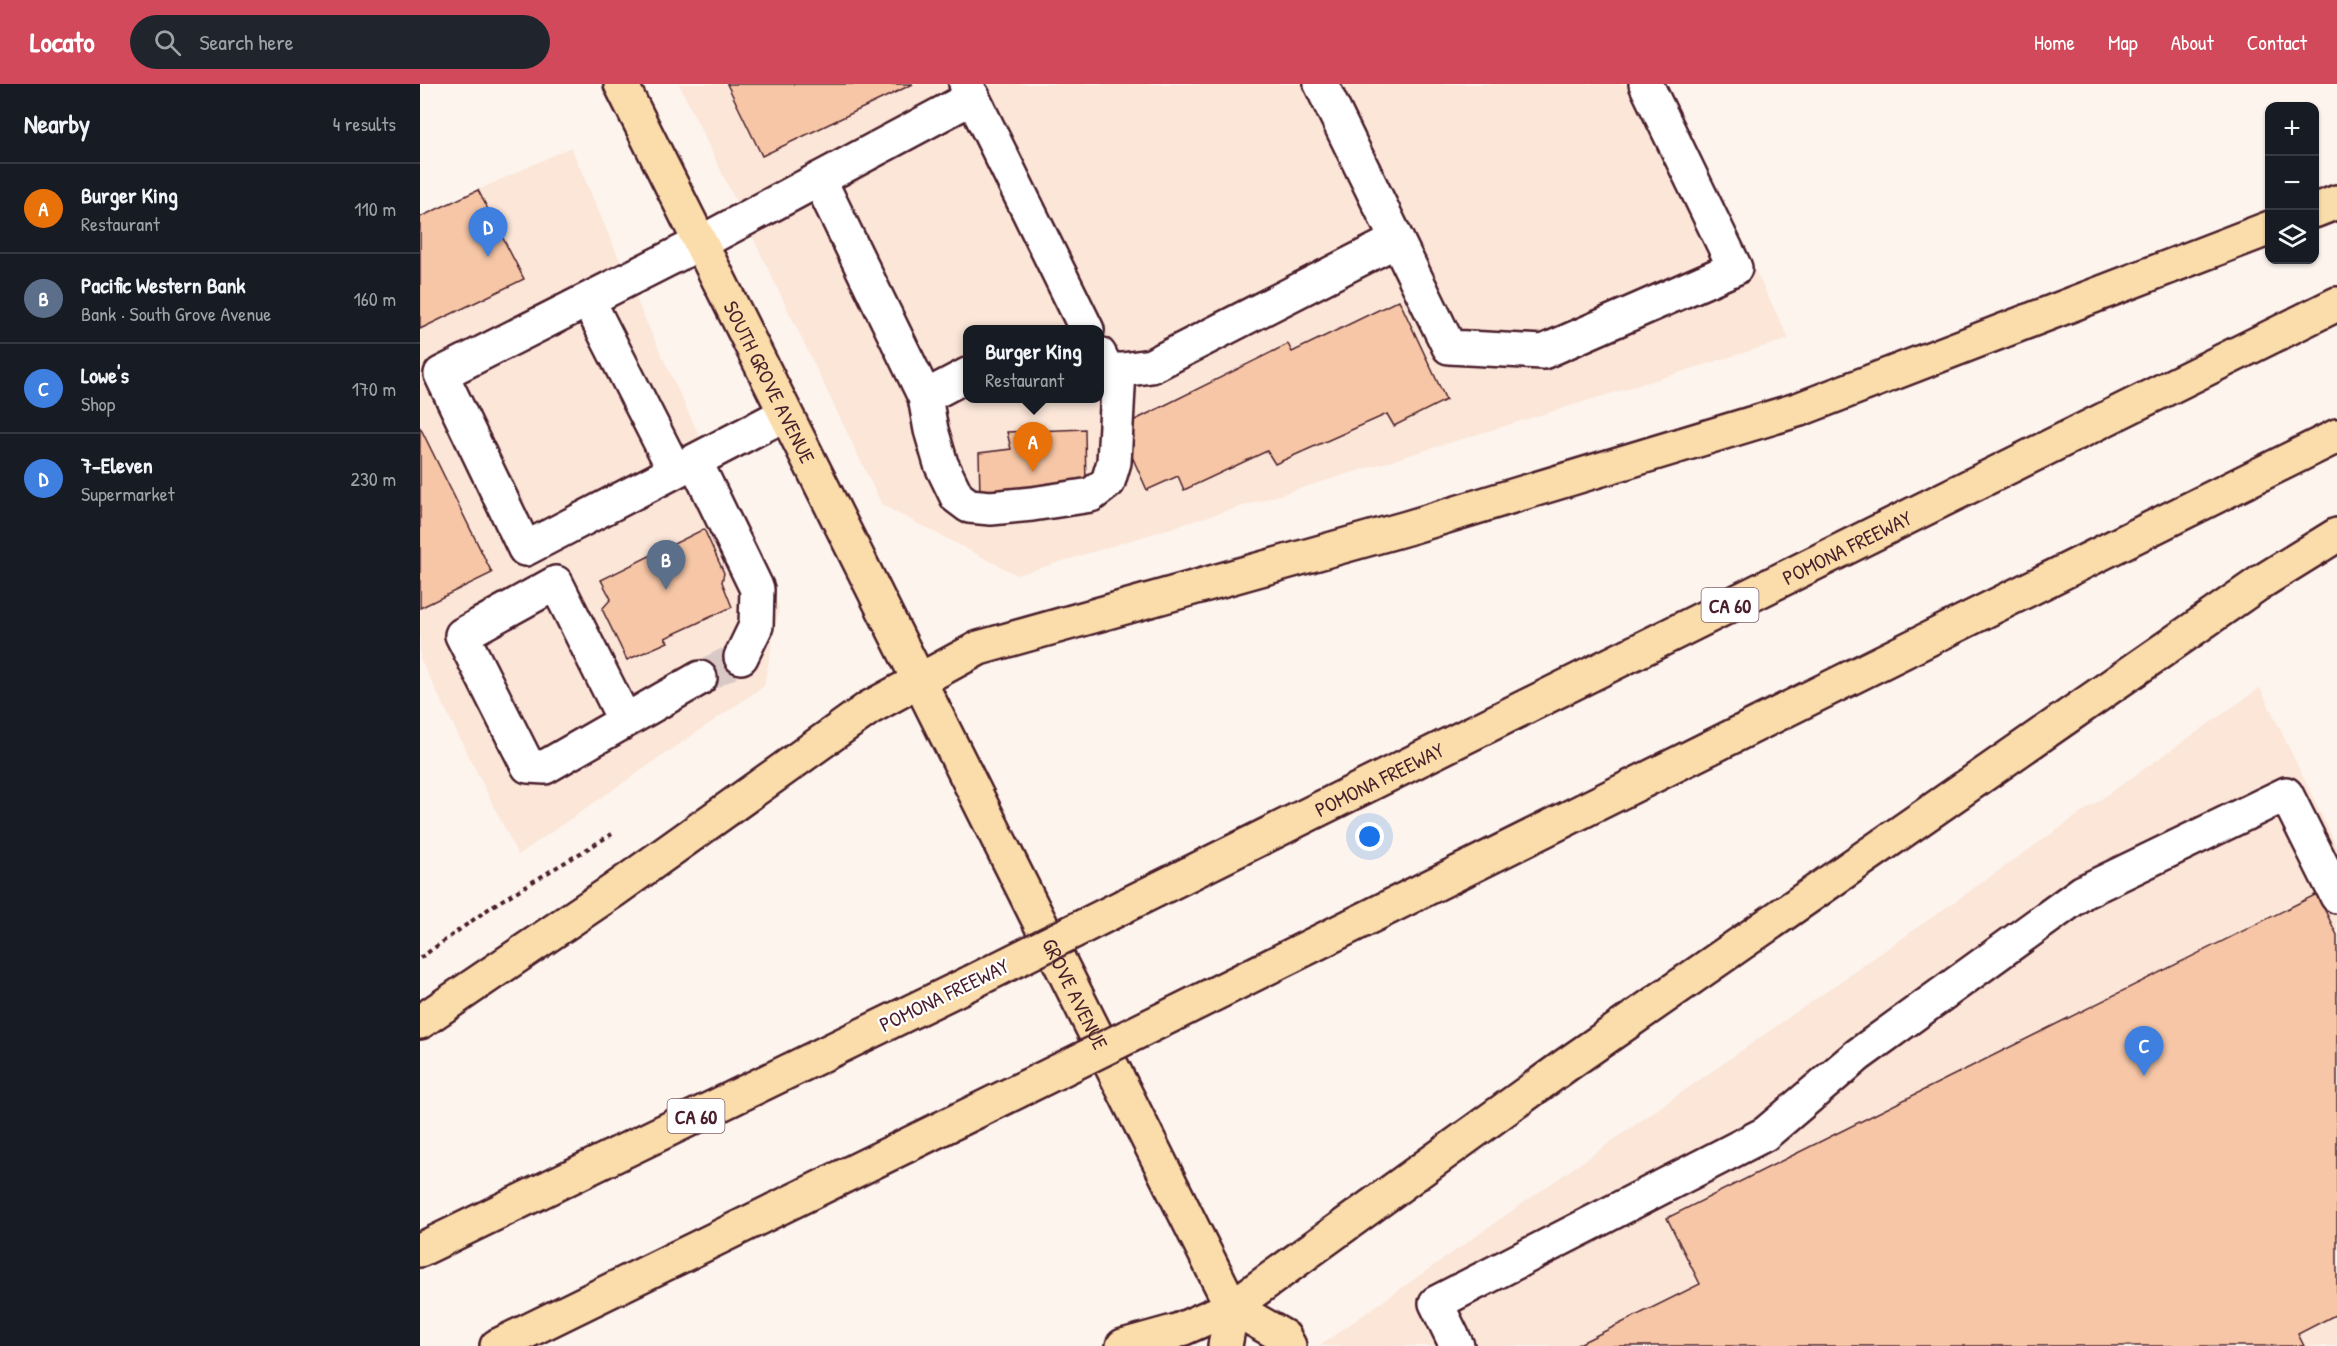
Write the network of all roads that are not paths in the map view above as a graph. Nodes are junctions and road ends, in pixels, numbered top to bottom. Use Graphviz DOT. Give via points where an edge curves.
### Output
graph roads {
  1 [pos="621,84"];
  2 [pos="1321,84"];
  3 [pos="1646,84"];
  4 [pos="969,91"];
  5 [pos="819,179"];
  6 [pos="2337,202"];
  7 [pos="2317,210"];
  8 [pos="2265,230"];
  9 [pos="1397,240"];
  10 [pos="700,243"];
  11 [pos="588,300"];
  12 [pos="2337,304"];
  13 [pos="1075,325"];
  14 [pos="1109,362"];
  15 [pos="963,377"];
  16 [pos="925,397"];
  17 [pos="785,414"];
  18 [pos="2337,436"];
  19 [pos="685,466"];
  20 [pos="2337,536"];
  21 [pos="525,549"];
  22 [pos="556,583"];
  23 [pos="741,657"];
  24 [pos="700,678"];
  25 [pos="917,681"];
  26 [pos="626,721"];
  27 [pos="2337,896"];
  28 [pos="420,1022"];
  29 [pos="420,1250"];
  30 [pos="1232,1307"];
  31 [pos="497,1346"];
  32 [pos="1123,1346"];
  33 [pos="1225,1346"];
  34 [pos="1289,1346"];
  35 [pos="1457,1346"];
  1 -- 10 [label="main road, SOUTH GROVE AVENUE"];
  2 -- 9 [label="lane"];
  3 -- 9 [label="lane" via="1735,268 1543,352 1449,347"];
  4 -- 5 [label="lane"];
  4 -- 13 [label="lane"];
  5 -- 10 [label="lane"];
  5 -- 16 [label="lane"];
  6 -- 7 [label="main road"];
  8 -- 25 [label="main road" via="1800,409 1407,528 979,648"];
  9 -- 14 [label="lane" via="1151,366"];
  10 -- 11 [label="lane"];
  10 -- 17 [label="main road, SOUTH GROVE AVENUE"];
  11 -- 19 [label="lane"];
  11 -- 21 [label="lane" via="441,374"];
  12 -- 29 [label="main road, POMONA FREEWAY / CA 60, bridge" via="972,982"];
  14 -- 16 [label="lane" via="1114,462 1108,482 1092,495 991,508 969,506 957,497 941,464"];
  15 -- 16 [label="lane"];
  17 -- 19 [label="lane"];
  17 -- 25 [label="main road, SOUTH GROVE AVENUE"];
  18 -- 31 [label="main road, bridge" via="1026,1088"];
  19 -- 21 [label="lane"];
  19 -- 23 [label="lane" via="757,589 756,626"];
  20 -- 30 [label="main road" via="2261,582 1575,1058"];
  21 -- 22 [label="lane"];
  22 -- 26 [label="lane"];
  22 -- 26 [label="lane" via="462,635 528,766 546,767"];
  24 -- 26 [label="lane"];
  25 -- 28 [label="main road" via="869,708 613,891"];
  25 -- 30 [label="main road, GROVE AVENUE"];
  27 -- 35 [label="lane" via="2286,794 2083,892 1858,1054 1765,1134 1436,1303"];
  30 -- 32 [label="main road" via="1177,1331"];
  30 -- 33 [label="main road"];
  30 -- 34 [label="main road" via="1284,1337"];
}
